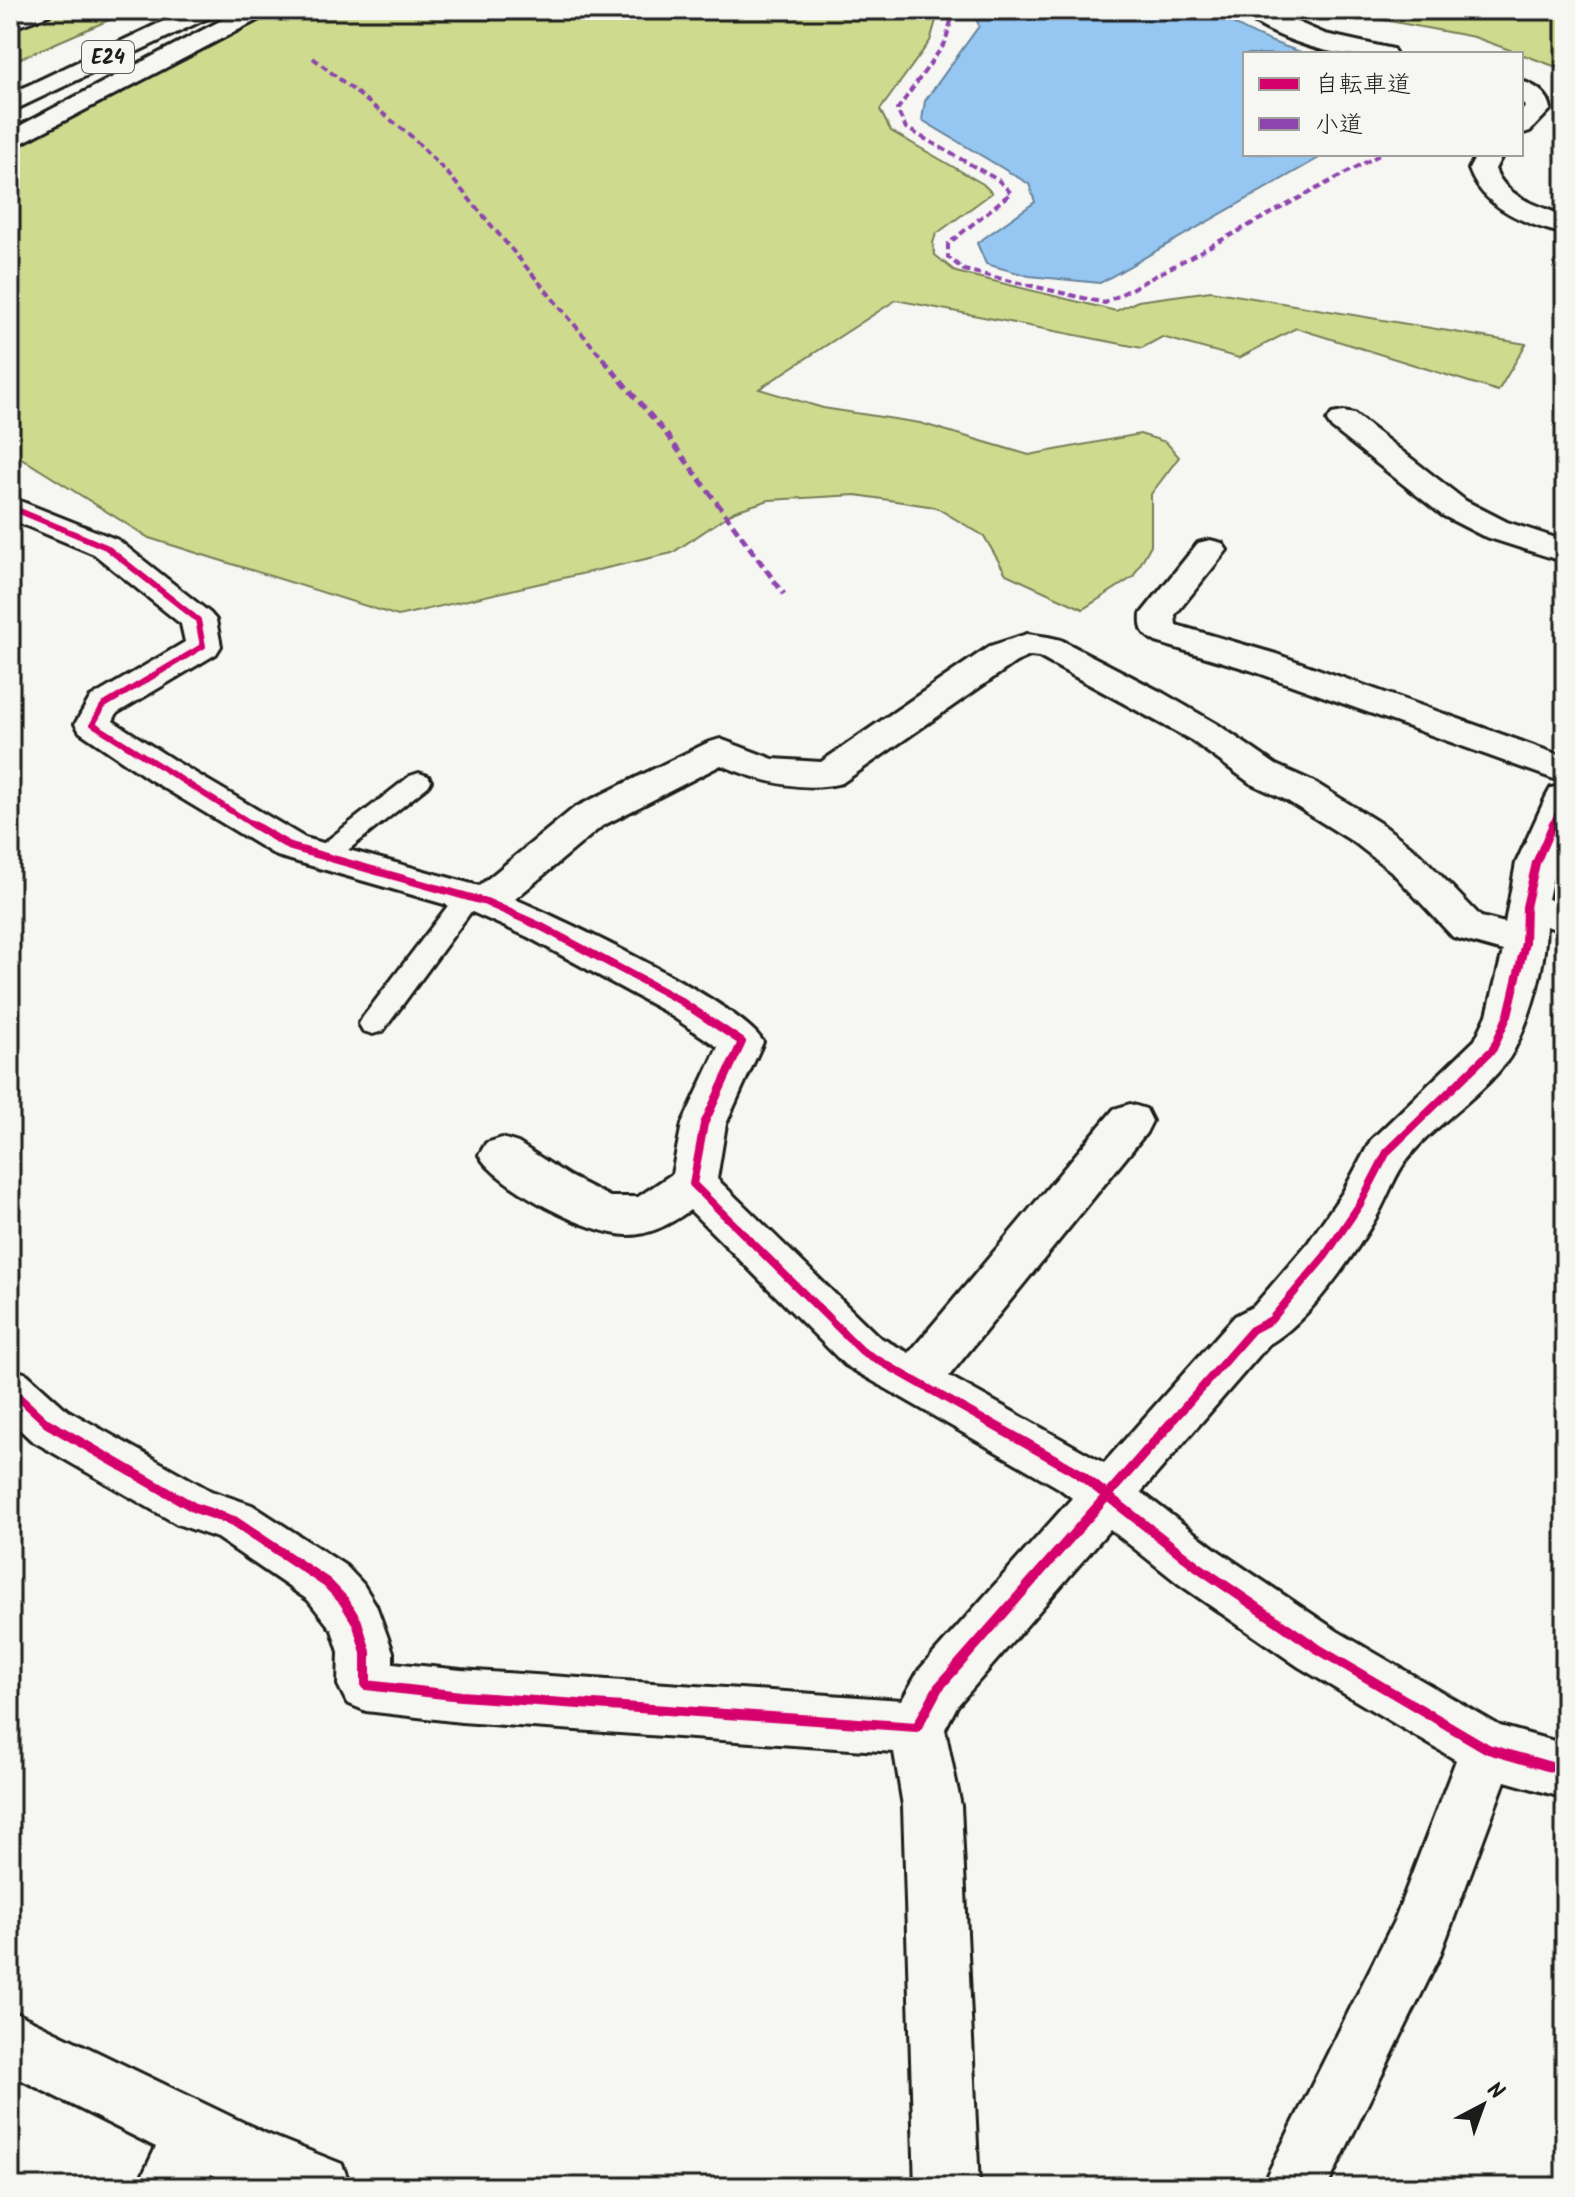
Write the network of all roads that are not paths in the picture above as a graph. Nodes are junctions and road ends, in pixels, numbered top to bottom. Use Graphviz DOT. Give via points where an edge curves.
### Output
graph roads {
  1 [pos="41,10"];
  2 [pos="175,10"];
  3 [pos="206,10"];
  4 [pos="259,10"];
  5 [pos="1252,10"];
  6 [pos="10,22"];
  7 [pos="1374,52"];
  8 [pos="10,84"];
  9 [pos="1523,90"];
  10 [pos="10,104"];
  11 [pos="1523,124"];
  12 [pos="14,134"];
  13 [pos="1489,156"];
  14 [pos="1565,226"];
  15 [pos="1343,421"];
  16 [pos="10,507"];
  17 [pos="1210,550"];
  18 [pos="1565,552"];
  19 [pos="1565,771"];
  20 [pos="419,781"];
  21 [pos="1565,797"];
  22 [pos="324,856"];
  23 [pos="477,899"];
  24 [pos="1565,918"];
  25 [pos="1525,925"];
  26 [pos="373,1024"];
  27 [pos="1130,1121"];
  28 [pos="502,1155"];
  29 [pos="693,1184"];
  30 [pos="915,1382"];
  31 [pos="10,1389"];
  32 [pos="1107,1496"];
  33 [pos="917,1727"];
  34 [pos="1488,1749"];
  35 [pos="1565,1771"];
  36 [pos="10,2041"];
  37 [pos="199,2132"];
  38 [pos="169,2187"];
  39 [pos="319,2187"];
  40 [pos="947,2187"];
  41 [pos="1293,2187"];
  1 -- 6 [label="main road"];
  2 -- 8 [label="main road, E24"];
  3 -- 10 [label="main road, E24"];
  4 -- 12 [label="main road"];
  5 -- 7 [label="main road" via="1326,42"];
  9 -- 11 [label="main road" via="1537,101 1538,109"];
  13 -- 14 [label="main road" via="1482,169 1490,188"];
  15 -- 18 [label="main road" via="1454,508 1495,529"];
  16 -- 22 [label="main road" via="106,547 198,620 203,646 103,706 93,724 291,847"];
  17 -- 19 [label="main road" via="1158,614 1158,629"];
  20 -- 22 [label="lane"];
  21 -- 25 [label="main road" via="1536,863"];
  22 -- 23 [label="main road"];
  23 -- 25 [label="main road" via="588,817 720,751 768,771 829,774 1003,654 1038,645 1150,701 1263,774 1358,826 1405,862 1467,927"];
  23 -- 26 [label="lane"];
  23 -- 29 [label="main road" via="542,927 679,1000 742,1042 704,1124"];
  24 -- 25 [label="main road"];
  25 -- 32 [label="main road" via="1508,1015 1493,1049 1387,1152 1325,1256 1271,1320 1252,1330"];
  27 -- 30 [label="main road"];
  28 -- 29 [label="main road" via="598,1213 617,1217 649,1213"];
  29 -- 30 [label="main road" via="862,1351"];
  30 -- 32 [label="main road" via="1077,1472"];
  31 -- 33 [label="main road" via="49,1425 195,1508 234,1521 327,1583 357,1622 366,1652 366,1685"];
  32 -- 33 [label="main road" via="938,1688"];
  32 -- 34 [label="main road" via="1198,1567 1318,1649"];
  33 -- 40 [label="main road" via="932,1806"];
  34 -- 35 [label="main road"];
  34 -- 41 [label="main road" via="1418,1937"];
  36 -- 37 [label="main road"];
  37 -- 38 [label="main road"];
  37 -- 39 [label="main road"];
}
